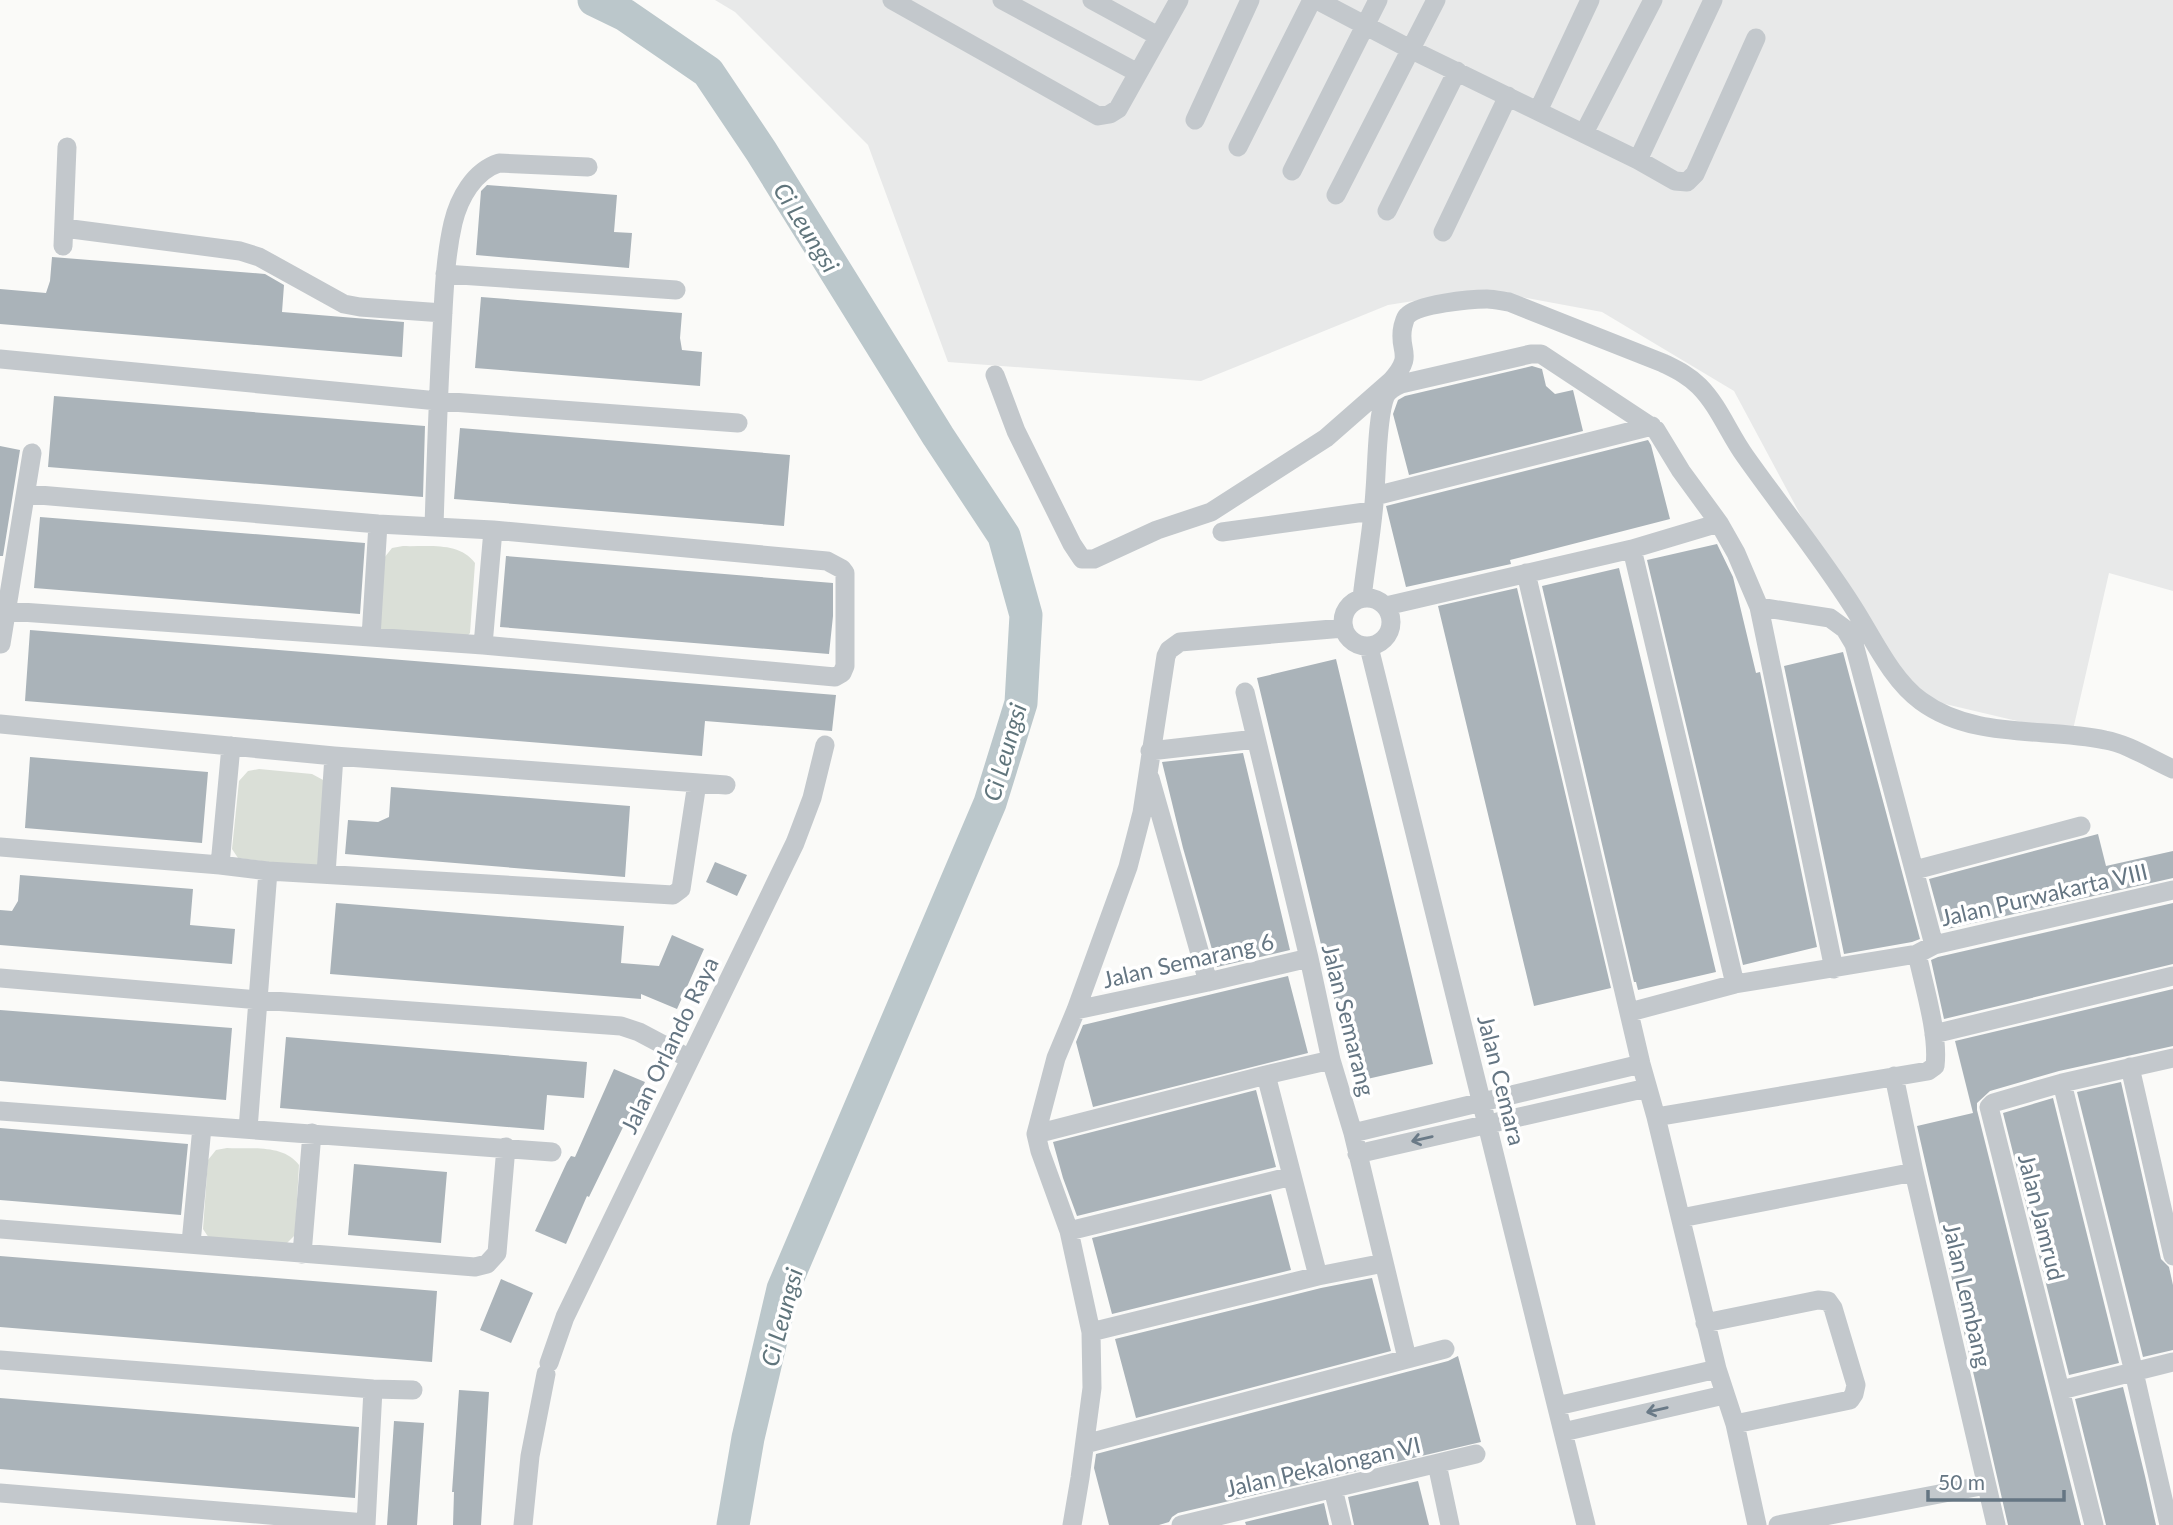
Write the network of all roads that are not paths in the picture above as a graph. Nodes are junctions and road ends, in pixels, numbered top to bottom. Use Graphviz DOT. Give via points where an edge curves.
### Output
graph roads {
  1 [pos="892,0"];
  2 [pos="1002,0"];
  3 [pos="1092,0"];
  4 [pos="1179,0"];
  5 [pos="1250,0"];
  6 [pos="1312,0"];
  7 [pos="1317,0"];
  8 [pos="1378,0"];
  9 [pos="1436,0"];
  10 [pos="1590,0"];
  11 [pos="1653,0"];
  12 [pos="1713,0"];
  13 [pos="1365,26"];
  14 [pos="1158,36"];
  15 [pos="1756,38"];
  16 [pos="1410,49"];
  17 [pos="1457,71"];
  18 [pos="1138,73"];
  19 [pos="1507,96"];
  20 [pos="1538,111"];
  21 [pos="1195,120"];
  22 [pos="1584,133"];
  23 [pos="67,147"];
  24 [pos="1238,147"];
  25 [pos="1638,160"];
  26 [pos="588,167"];
  27 [pos="1292,171"];
  28 [pos="1336,195"];
  29 [pos="1387,211"];
  30 [pos="1443,232"];
  31 [pos="445,274"];
  32 [pos="676,290"];
  33 [pos="443,313"];
  34 [pos="0,359"];
  35 [pos="995,376"];
  36 [pos="438,401"];
  37 [pos="738,423"];
  38 [pos="1652,426"];
  39 [pos="32,453"];
  40 [pos="27,494"];
  41 [pos="1374,503"];
  42 [pos="1719,523"];
  43 [pos="378,524"];
  44 [pos="434,527"];
  45 [pos="493,530"];
  46 [pos="1222,532"];
  47 [pos="1632,549"];
  48 [pos="1526,573"];
  49 [pos="1362,598"];
  50 [pos="1385,606"];
  51 [pos="1759,607"];
  52 [pos="7,611"];
  53 [pos="1344,628"];
  54 [pos="370,637"];
  55 [pos="1,643"];
  56 [pos="484,645"];
  57 [pos="1370,648"];
  58 [pos="1245,692"];
  59 [pos="0,724"];
  60 [pos="1256,739"];
  61 [pos="825,745"];
  62 [pos="231,746"];
  63 [pos="334,756"];
  64 [pos="1149,761"];
  65 [pos="2173,769"];
  66 [pos="696,783"];
  67 [pos="726,785"];
  68 [pos="2081,826"];
  69 [pos="0,847"];
  70 [pos="220,865"];
  71 [pos="1915,870"];
  72 [pos="268,871"];
  73 [pos="326,874"];
  74 [pos="2169,891"];
  75 [pos="1925,950"];
  76 [pos="1309,958"];
  77 [pos="1835,969"];
  78 [pos="2173,976"];
  79 [pos="0,978"];
  80 [pos="1208,982"];
  81 [pos="1735,984"];
  82 [pos="259,1000"];
  83 [pos="1076,1010"];
  84 [pos="1630,1012"];
  85 [pos="1934,1034"];
  86 [pos="2173,1058"];
  87 [pos="690,1059"];
  88 [pos="1331,1060"];
  89 [pos="1641,1064"];
  90 [pos="2130,1067"];
  91 [pos="1266,1075"];
  92 [pos="1894,1076"];
  93 [pos="2062,1083"];
  94 [pos="1647,1088"];
  95 [pos="1482,1102"];
  96 [pos="0,1111"];
  97 [pos="1656,1117"];
  98 [pos="1488,1124"];
  99 [pos="202,1127"];
  100 [pos="248,1129"];
  101 [pos="1353,1132"];
  102 [pos="312,1133"];
  103 [pos="1036,1134"];
  104 [pos="506,1147"];
  105 [pos="552,1152"];
  106 [pos="1357,1154"];
  107 [pos="1914,1171"];
  108 [pos="1292,1176"];
  109 [pos="1681,1218"];
  110 [pos="0,1228"];
  111 [pos="1069,1231"];
  112 [pos="191,1243"];
  113 [pos="302,1254"];
  114 [pos="2173,1256"];
  115 [pos="1384,1263"];
  116 [pos="1318,1276"];
  117 [pos="1705,1323"];
  118 [pos="1091,1332"];
  119 [pos="1445,1349"];
  120 [pos="1407,1358"];
  121 [pos="0,1360"];
  122 [pos="2173,1362"];
  123 [pos="1717,1368"];
  124 [pos="2134,1372"];
  125 [pos="373,1389"];
  126 [pos="413,1390"];
  127 [pos="2061,1390"];
  128 [pos="1724,1395"];
  129 [pos="1557,1406"];
  130 [pos="1735,1424"];
  131 [pos="1563,1432"];
  132 [pos="1085,1444"];
  133 [pos="1476,1454"];
  134 [pos="1437,1464"];
  135 [pos="1986,1485"];
  136 [pos="1334,1489"];
  137 [pos="0,1493"];
  138 [pos="1233,1519"];
  139 [pos="366,1524"];
  140 [pos="523,1525"];
  141 [pos="1072,1525"];
  142 [pos="1181,1525"];
  143 [pos="1342,1525"];
  144 [pos="1450,1525"];
  145 [pos="1586,1525"];
  146 [pos="1757,1525"];
  147 [pos="1778,1525"];
  148 [pos="1996,1525"];
  149 [pos="2094,1525"];
  150 [pos="2169,1525"];
  1 -- 18 [label="street" via="1098,116 1118,109"];
  2 -- 18 [label="street"];
  3 -- 14 [label="street"];
  4 -- 14 [label="street"];
  5 -- 21 [label="street"];
  6 -- 24 [label="street"];
  7 -- 13 [label="street"];
  8 -- 13 [label="street"];
  9 -- 16 [label="street"];
  10 -- 20 [label="street"];
  11 -- 22 [label="street"];
  12 -- 25 [label="street"];
  13 -- 16 [label="street"];
  13 -- 27 [label="street"];
  14 -- 18 [label="street"];
  15 -- 25 [label="street" via="1695,174 1687,181 1675,181"];
  16 -- 17 [label="street"];
  16 -- 28 [label="street"];
  17 -- 19 [label="street"];
  17 -- 29 [label="street"];
  19 -- 20 [label="street"];
  19 -- 30 [label="street"];
  20 -- 22 [label="street"];
  22 -- 25 [label="street"];
  23 -- 33 [label="street" via="64,237 240,251 344,304"];
  26 -- 31 [label="street" via="499,163 486,167 458,209"];
  31 -- 32 [label="street"];
  31 -- 33 [label="street"];
  33 -- 36 [label="street"];
  34 -- 36 [label="street"];
  35 -- 65 [label="street" via="1016,431 1072,544 1082,559 1094,559 1157,530 1212,512 1326,438 1400,371 1407,315 1417,309 1472,300 1509,302 1663,363 1685,373 1700,387 1839,584 1887,662 1919,699 1963,722 2108,740"];
  36 -- 37 [label="street"];
  36 -- 44 [label="street"];
  38 -- 41 [label="street"];
  38 -- 41 [label="street" via="1541,354 1401,384 1383,400"];
  38 -- 42 [label="street"];
  39 -- 40 [label="street"];
  40 -- 43 [label="street"];
  40 -- 52 [label="street"];
  41 -- 46 [label="street"];
  41 -- 49 [label="street"];
  42 -- 47 [label="street"];
  42 -- 51 [label="street"];
  43 -- 44 [label="street"];
  43 -- 54 [label="street"];
  44 -- 45 [label="street"];
  45 -- 56 [label="street"];
  45 -- 56 [label="street" via="827,561 845,573 845,666 835,677"];
  47 -- 48 [label="street"];
  47 -- 81 [label="street"];
  48 -- 50 [label="street"];
  48 -- 84 [label="street"];
  49 -- 50 [label="street"];
  49 -- 53 [label="street" via="1344,615"];
  50 -- 57 [label="street" via="1391,629"];
  51 -- 71 [label="street" via="1830,618 1845,629 1854,644"];
  51 -- 77 [label="street"];
  52 -- 54 [label="street"];
  52 -- 55 [label="street"];
  53 -- 57 [label="street" via="1350,639"];
  53 -- 64 [label="street" via="1175,645 1166,656"];
  54 -- 56 [label="street"];
  57 -- 95 [label="street, Jalan Cemara"];
  58 -- 60 [label="street, Jalan Semarang"];
  59 -- 62 [label="street"];
  60 -- 64 [label="street"];
  60 -- 76 [label="street, Jalan Semarang"];
  61 -- 87 [label="street, Jalan Orlando Raya" via="813,798 795,843"];
  62 -- 63 [label="street"];
  62 -- 70 [label="street"];
  63 -- 66 [label="street"];
  63 -- 73 [label="street"];
  64 -- 80 [label="street"];
  64 -- 83 [label="street" via="1128,867"];
  66 -- 67 [label="street"];
  66 -- 73 [label="street" via="681,889 673,895"];
  68 -- 71 [label="street"];
  69 -- 70 [label="street"];
  70 -- 72 [label="street"];
  71 -- 75 [label="street"];
  72 -- 73 [label="street"];
  72 -- 82 [label="street"];
  74 -- 75 [label="street, Jalan Purwakarta VIII"];
  75 -- 77 [label="street, Jalan Purwakarta VIII"];
  75 -- 85 [label="street"];
  76 -- 80 [label="street, Jalan Semarang 6"];
  76 -- 88 [label="street, Jalan Semarang"];
  77 -- 81 [label="street, Jalan Purwakarta VIII"];
  78 -- 85 [label="street"];
  79 -- 82 [label="street"];
  80 -- 83 [label="street, Jalan Semarang 6"];
  81 -- 84 [label="street, Jalan Purwakarta VIII"];
  82 -- 87 [label="street" via="621,1026"];
  82 -- 100 [label="street"];
  83 -- 103 [label="street" via="1056,1058"];
  84 -- 89 [label="street"];
  85 -- 92 [label="street" via="1935,1066"];
  86 -- 90 [label="street, Jalan Jamrud"];
  87 -- 140 [label="street, Jalan Orlando Raya" via="565,1317 547,1369 530,1456"];
  88 -- 91 [label="street"];
  88 -- 101 [label="street, Jalan Semarang"];
  89 -- 94 [label="street"];
  89 -- 95 [label="street"];
  90 -- 93 [label="street, Jalan Jamrud"];
  90 -- 114 [label="street"];
  91 -- 103 [label="street"];
  91 -- 108 [label="street"];
  92 -- 97 [label="street"];
  92 -- 107 [label="street, Jalan Lembang"];
  93 -- 124 [label="street"];
  93 -- 127 [label="street, Jalan Jamrud" via="1993,1102 1989,1107"];
  94 -- 97 [label="street"];
  94 -- 98 [label="street"];
  95 -- 98 [label="street, Jalan Cemara"];
  95 -- 101 [label="street"];
  96 -- 99 [label="street"];
  97 -- 109 [label="street"];
  98 -- 106 [label="street, one-way"];
  98 -- 129 [label="street, Jalan Cemara"];
  99 -- 100 [label="street"];
  99 -- 112 [label="street"];
  100 -- 102 [label="street"];
  101 -- 106 [label="street, Jalan Semarang"];
  102 -- 104 [label="street"];
  102 -- 113 [label="street"];
  103 -- 111 [label="street"];
  104 -- 105 [label="street"];
  104 -- 113 [label="street" via="497,1253 487,1264 475,1267"];
  106 -- 115 [label="street, Jalan Semarang"];
  107 -- 109 [label="street"];
  107 -- 135 [label="street, Jalan Lembang"];
  108 -- 111 [label="street"];
  108 -- 116 [label="street"];
  109 -- 117 [label="street"];
  110 -- 112 [label="street"];
  111 -- 118 [label="street"];
  112 -- 113 [label="street"];
  115 -- 116 [label="street"];
  115 -- 120 [label="street, Jalan Semarang"];
  116 -- 118 [label="street"];
  117 -- 123 [label="street"];
  117 -- 130 [label="street" via="1828,1301 1856,1385 1850,1400"];
  118 -- 132 [label="street" via="1092,1388"];
  119 -- 120 [label="street"];
  120 -- 132 [label="street"];
  121 -- 125 [label="street"];
  122 -- 124 [label="street"];
  123 -- 128 [label="street"];
  123 -- 129 [label="street"];
  124 -- 127 [label="street"];
  124 -- 150 [label="street"];
  125 -- 126 [label="street"];
  125 -- 139 [label="street"];
  127 -- 149 [label="street, Jalan Jamrud"];
  128 -- 130 [label="street"];
  128 -- 131 [label="street, one-way"];
  129 -- 131 [label="street, Jalan Cemara"];
  130 -- 146 [label="street"];
  131 -- 145 [label="street, Jalan Cemara"];
  132 -- 141 [label="street"];
  133 -- 134 [label="street, Jalan Pekalongan VI"];
  134 -- 136 [label="street, Jalan Pekalongan VI"];
  134 -- 144 [label="street"];
  135 -- 147 [label="street"];
  135 -- 148 [label="street, Jalan Lembang"];
  136 -- 138 [label="street, Jalan Pekalongan VI"];
  136 -- 143 [label="street"];
  137 -- 139 [label="street"];
  138 -- 142 [label="street, Jalan Pekalongan VI"];
}
